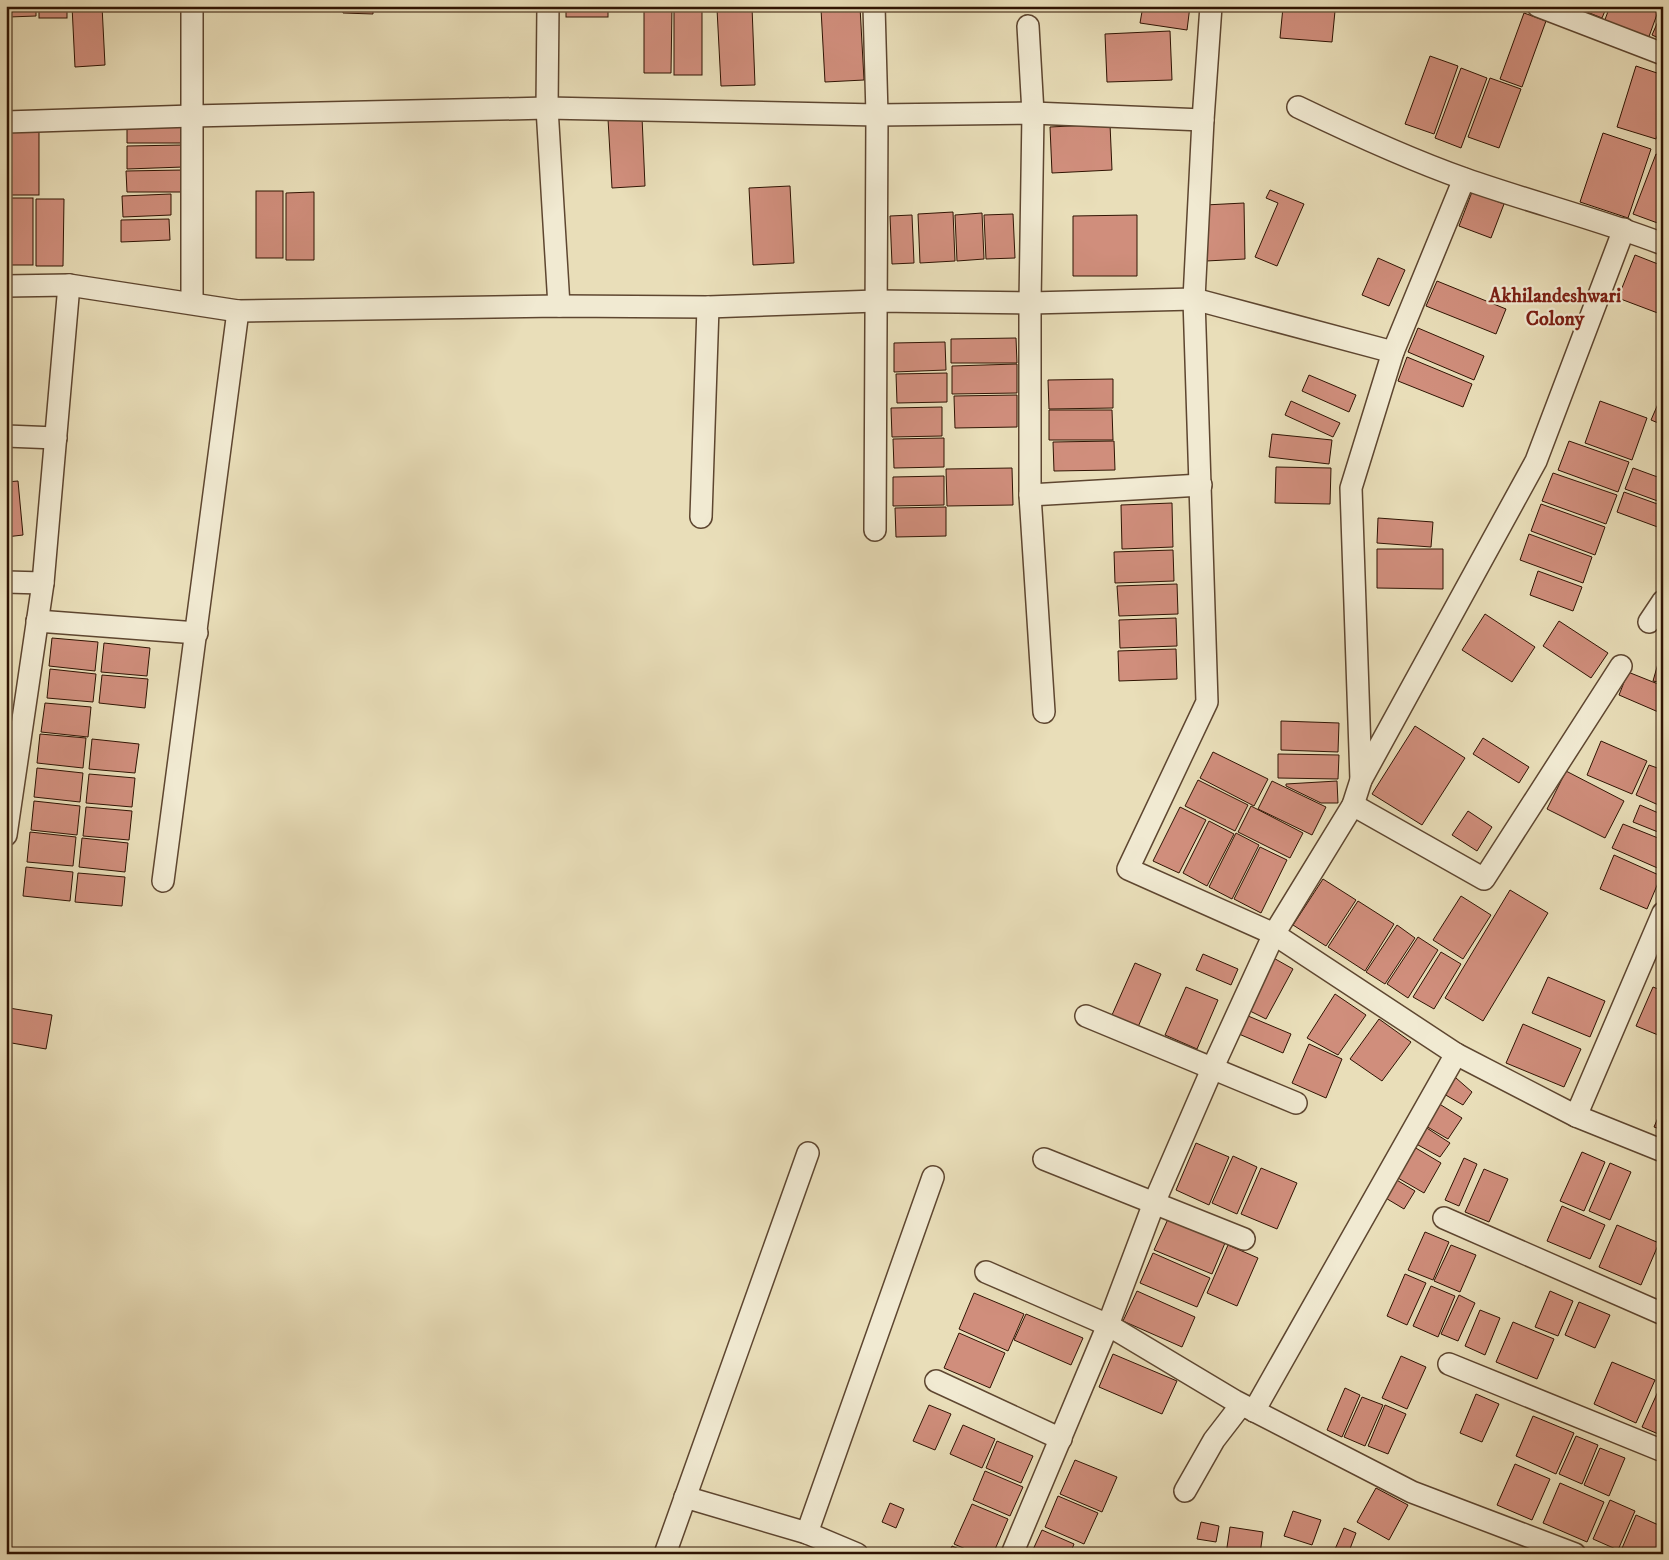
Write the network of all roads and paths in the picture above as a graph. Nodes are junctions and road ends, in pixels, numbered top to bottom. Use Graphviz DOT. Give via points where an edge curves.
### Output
graph roads {
  1 [pos="192,6"];
  2 [pos="548,6"];
  3 [pos="874,6"];
  4 [pos="1211,6"];
  5 [pos="1538,6"];
  6 [pos="1028,26"];
  7 [pos="1663,54"];
  8 [pos="1298,106"];
  9 [pos="547,108"];
  10 [pos="1033,113"];
  11 [pos="877,115"];
  12 [pos="192,116"];
  13 [pos="1203,120"];
  14 [pos="6,122"];
  15 [pos="1464,179"];
  16 [pos="1624,229"];
  17 [pos="1663,244"];
  18 [pos="69,285"];
  19 [pos="6,286"];
  20 [pos="1194,299"];
  21 [pos="876,301"];
  22 [pos="192,302"];
  23 [pos="1030,303"];
  24 [pos="559,306"];
  25 [pos="708,307"];
  26 [pos="238,310"];
  27 [pos="1393,352"];
  28 [pos="6,436"];
  29 [pos="56,438"];
  30 [pos="1201,485"];
  31 [pos="1030,495"];
  32 [pos="701,517"];
  33 [pos="875,530"];
  34 [pos="6,582"];
  35 [pos="43,583"];
  36 [pos="1663,601"];
  37 [pos="37,621"];
  38 [pos="1649,622"];
  39 [pos="197,633"];
  40 [pos="1621,666"];
  41 [pos="1044,712"];
  42 [pos="1361,780"];
  43 [pos="1353,805"];
  44 [pos="6,835"];
  45 [pos="163,881"];
  46 [pos="1663,913"];
  47 [pos="1274,934"];
  48 [pos="1086,1016"];
  49 [pos="1456,1054"];
  50 [pos="1214,1067"];
  51 [pos="1296,1103"];
  52 [pos="1576,1116"];
  53 [pos="1663,1152"];
  54 [pos="808,1153"];
  55 [pos="1044,1159"];
  56 [pos="933,1177"];
  57 [pos="1154,1203"];
  58 [pos="1444,1218"];
  59 [pos="1244,1239"];
  60 [pos="986,1272"];
  61 [pos="1663,1314"];
  62 [pos="1108,1325"];
  63 [pos="1449,1364"];
  64 [pos="936,1381"];
  65 [pos="1248,1408"];
  66 [pos="1061,1438"];
  67 [pos="1663,1451"];
  68 [pos="1184,1491"];
  69 [pos="685,1497"];
  70 [pos="807,1534"];
  71 [pos="665,1554"];
  72 [pos="857,1554"];
  73 [pos="1012,1554"];
  74 [pos="1575,1554"];
  1 -- 12 [label="street"];
  2 -- 9 [label="street"];
  3 -- 11 [label="street"];
  4 -- 13 [label="street"];
  5 -- 7 [label="street"];
  6 -- 10 [label="street"];
  8 -- 15 [label="street"];
  9 -- 11 [label="street"];
  9 -- 12 [label="street"];
  9 -- 24 [label="street"];
  10 -- 11 [label="street"];
  10 -- 13 [label="street"];
  10 -- 23 [label="street"];
  11 -- 21 [label="street"];
  12 -- 14 [label="street"];
  12 -- 22 [label="street"];
  13 -- 20 [label="street"];
  15 -- 16 [label="street"];
  15 -- 27 [label="street"];
  16 -- 17 [label="street"];
  16 -- 42 [label="street" via="1536,461"];
  18 -- 19 [label="street"];
  18 -- 22 [label="street"];
  18 -- 29 [label="street"];
  20 -- 23 [label="street"];
  20 -- 27 [label="street"];
  20 -- 30 [label="street"];
  21 -- 23 [label="street"];
  21 -- 25 [label="street"];
  21 -- 33 [label="street"];
  22 -- 26 [label="street"];
  23 -- 31 [label="street"];
  24 -- 25 [label="street"];
  24 -- 26 [label="street"];
  25 -- 32 [label="street"];
  26 -- 39 [label="street"];
  27 -- 42 [label="street" via="1351,488"];
  28 -- 29 [label="street"];
  29 -- 35 [label="street"];
  30 -- 31 [label="street"];
  30 -- 47 [label="street" via="1208,702 1128,869"];
  31 -- 41 [label="street"];
  34 -- 35 [label="street"];
  35 -- 37 [label="street"];
  36 -- 38 [label="street"];
  37 -- 39 [label="street"];
  37 -- 44 [label="street"];
  39 -- 45 [label="street"];
  40 -- 43 [label="street" via="1484,879"];
  42 -- 43 [label="street"];
  43 -- 47 [label="street"];
  46 -- 52 [label="street"];
  47 -- 49 [label="street"];
  47 -- 50 [label="street"];
  48 -- 50 [label="street"];
  49 -- 52 [label="street"];
  49 -- 65 [label="street"];
  50 -- 51 [label="street"];
  50 -- 57 [label="street"];
  52 -- 53 [label="street"];
  54 -- 69 [label="street"];
  55 -- 57 [label="street"];
  56 -- 70 [label="street"];
  57 -- 59 [label="street"];
  57 -- 62 [label="street"];
  58 -- 61 [label="street"];
  60 -- 62 [label="street"];
  62 -- 65 [label="street"];
  62 -- 66 [label="street"];
  63 -- 67 [label="street"];
  64 -- 66 [label="street"];
  65 -- 68 [label="street" via="1214,1440"];
  65 -- 74 [label="street" via="1412,1492"];
  66 -- 73 [label="street"];
  69 -- 70 [label="street"];
  69 -- 71 [label="street"];
  70 -- 72 [label="street"];
}
